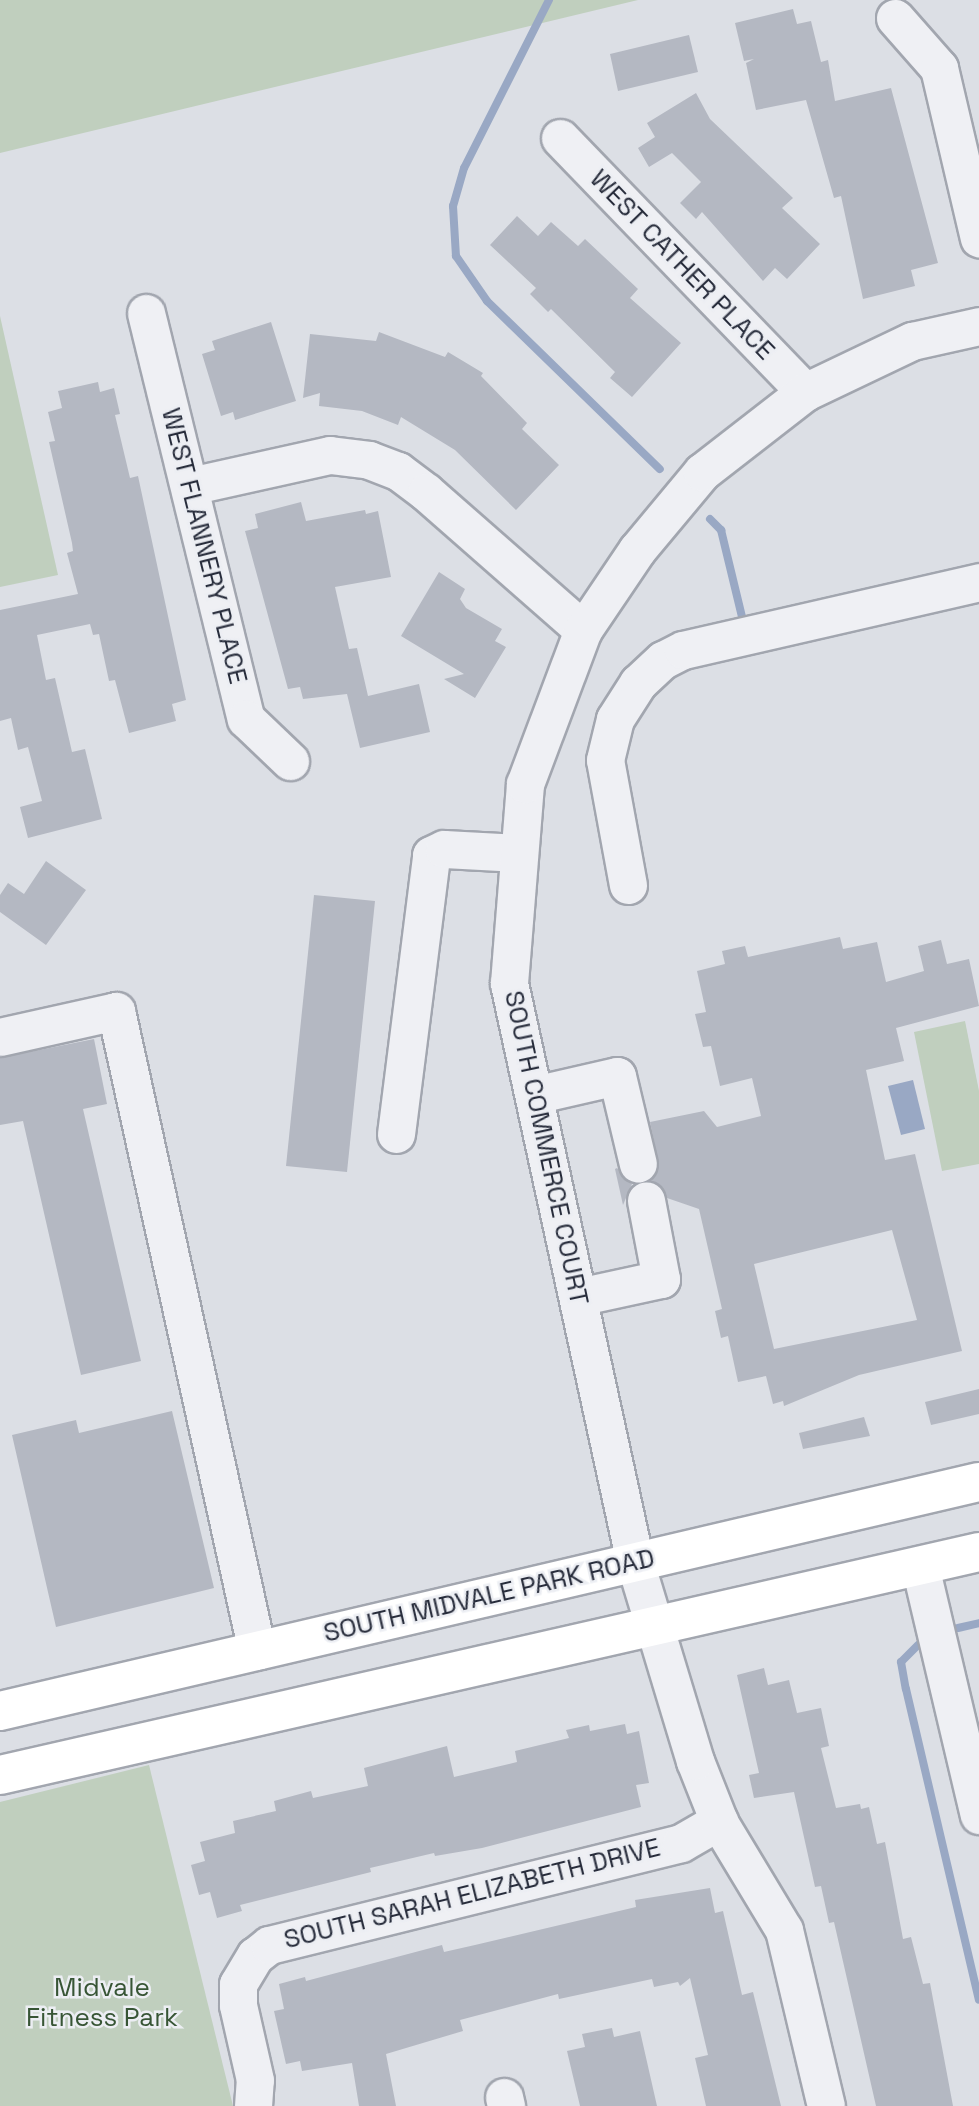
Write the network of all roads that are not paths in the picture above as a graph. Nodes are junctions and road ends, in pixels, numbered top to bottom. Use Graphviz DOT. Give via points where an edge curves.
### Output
graph roads {
  1 [pos="895,18"];
  2 [pos="560,138"];
  3 [pos="979,238"];
  4 [pos="146,313"];
  5 [pos="979,326"];
  6 [pos="805,392"];
  7 [pos="190,486"];
  8 [pos="979,582"];
  9 [pos="583,630"];
  10 [pos="290,761"];
  11 [pos="520,853"];
  12 [pos="628,884"];
  13 [pos="0,1037"];
  14 [pos="534,1095"];
  15 [pos="396,1134"];
  16 [pos="638,1164"];
  17 [pos="646,1200"];
  18 [pos="578,1297"];
  19 [pos="979,1482"];
  20 [pos="979,1552"];
  21 [pos="635,1562"];
  22 [pos="920,1566"];
  23 [pos="652,1612"];
  24 [pos="257,1651"];
  25 [pos="0,1711"];
  26 [pos="0,1775"];
  27 [pos="979,1815"];
  28 [pos="719,1821"];
  29 [pos="253,2106"];
  30 [pos="826,2106"];
  1 -- 3 [label="street" via="939,68"];
  2 -- 6 [label="street, WEST CATHER PLACE"];
  4 -- 7 [label="street, WEST FLANNERY PLACE"];
  5 -- 6 [label="street, SOUTH COMMERCE COURT" via="912,341"];
  6 -- 9 [label="street, SOUTH COMMERCE COURT" via="702,472 637,550"];
  7 -- 9 [label="street" via="330,455 369,460 398,471 426,492"];
  7 -- 10 [label="street, WEST FLANNERY PLACE" via="246,719"];
  8 -- 12 [label="street" via="683,650 663,660 638,683 615,719 605,760"];
  9 -- 11 [label="street, SOUTH COMMERCE COURT" via="525,783"];
  11 -- 14 [label="street, SOUTH COMMERCE COURT" via="509,983"];
  11 -- 15 [label="street" via="444,849 431,855"];
  13 -- 24 [label="street" via="116,1011"];
  14 -- 16 [label="street" via="617,1076"];
  14 -- 18 [label="street, SOUTH COMMERCE COURT"];
  17 -- 18 [label="street" via="661,1279"];
  18 -- 21 [label="street, SOUTH COMMERCE COURT"];
  19 -- 21 [label="main road, SOUTH MIDVALE PARK ROAD"];
  20 -- 22 [label="main road"];
  21 -- 23 [label="street, SOUTH COMMERCE COURT"];
  21 -- 24 [label="main road, SOUTH MIDVALE PARK ROAD"];
  22 -- 23 [label="main road"];
  22 -- 27 [label="street"];
  23 -- 26 [label="main road"];
  23 -- 28 [label="street, SOUTH COMMERCE COURT" via="695,1761"];
  24 -- 25 [label="main road, SOUTH MIDVALE PARK ROAD"];
  28 -- 29 [label="street, SOUTH SARAH ELIZABETH DRIVE" via="681,1843 269,1945 255,1956 238,1984 238,2005 255,2080"];
  28 -- 30 [label="street, SOUTH COMMERCE COURT" via="785,1930"];
}
